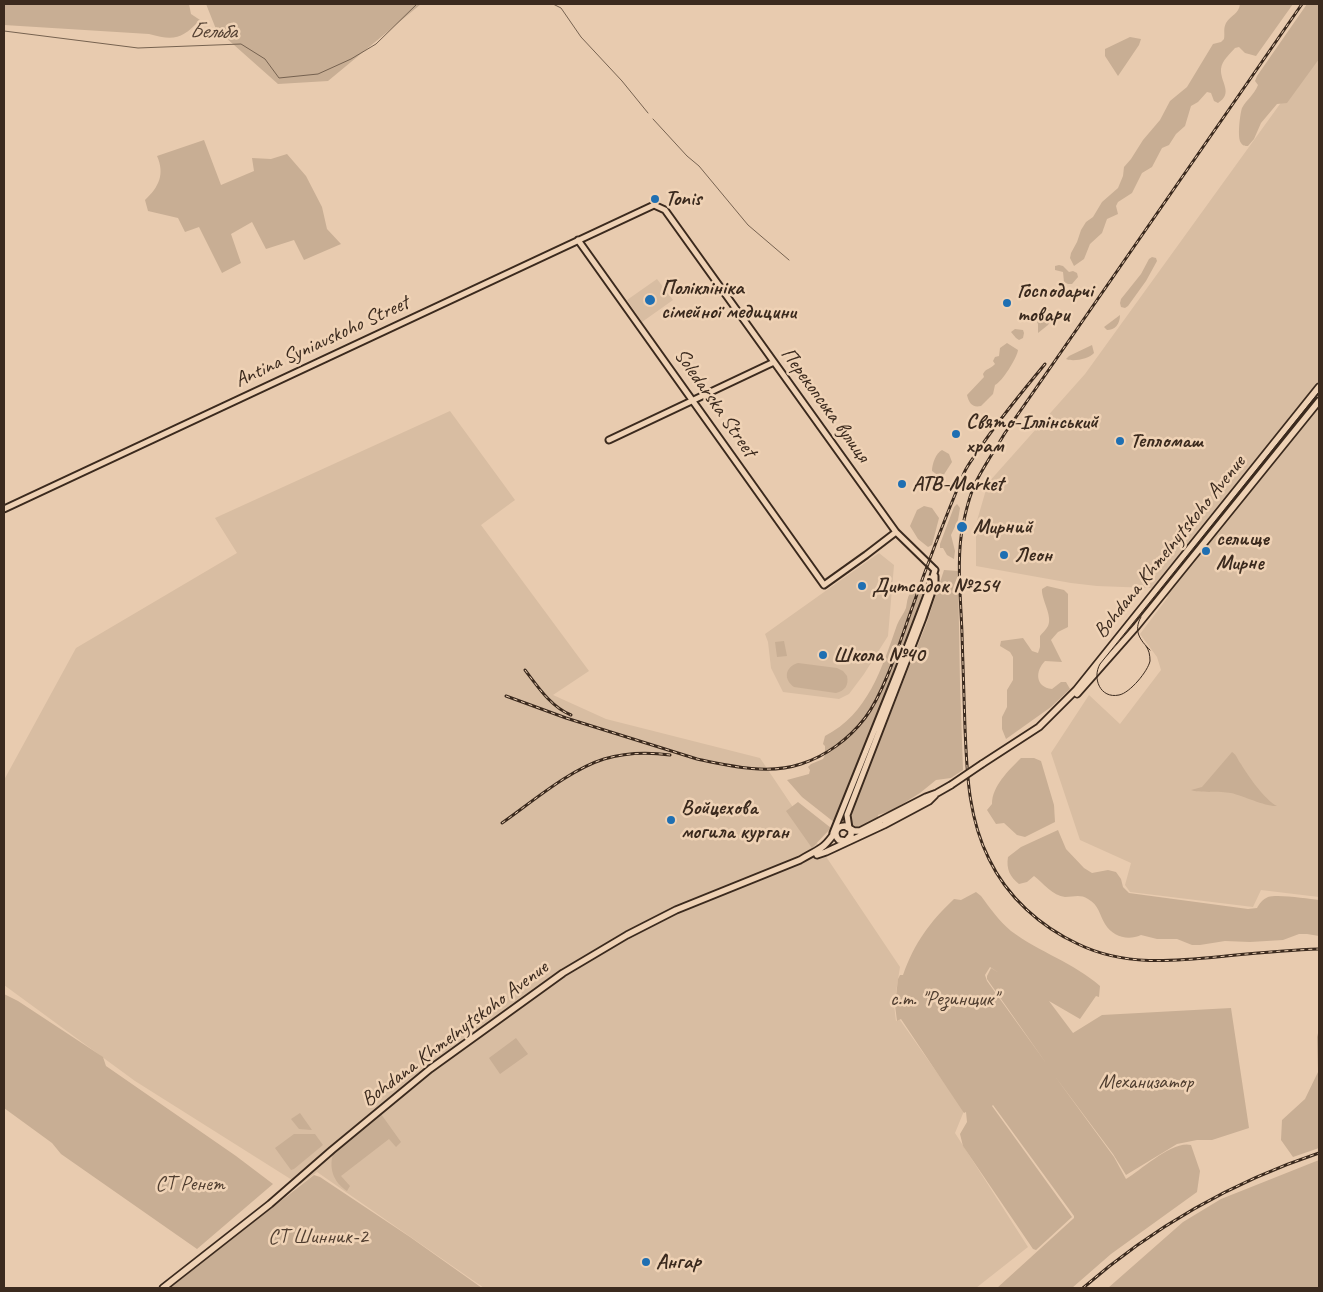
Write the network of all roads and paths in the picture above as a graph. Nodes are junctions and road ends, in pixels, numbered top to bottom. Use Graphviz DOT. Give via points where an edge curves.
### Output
graph roads {
  1 [pos="654,205"];
  2 [pos="578,240"];
  3 [pos="774,362"];
  4 [pos="1319,387"];
  5 [pos="692,400"];
  6 [pos="1319,401"];
  7 [pos="609,440"];
  8 [pos="4,509"];
  9 [pos="896,532"];
  10 [pos="935,570"];
  11 [pos="1040,724"];
  12 [pos="860,768"];
  13 [pos="937,793"];
  14 [pos="837,829"];
  15 [pos="850,829"];
  16 [pos="830,840"];
  17 [pos="849,840"];
  18 [pos="817,855"];
  19 [pos="800,860"];
  20 [pos="163,1288"];
  1 -- 2 [label="street, Antina Syniavskoho Street"];
  1 -- 3 [label="street, Перекопська вулиця" via="665,210"];
  2 -- 5 [label="street, Soledarska Street"];
  2 -- 8 [label="street, Antina Syniavskoho Street"];
  3 -- 5 [label="street"];
  3 -- 9 [label="street, Перекопська вулиця"];
  4 -- 11 [label="main road, Bohdana Khmelnytskoho Avenue" via="1076,690"];
  5 -- 7 [label="street"];
  5 -- 9 [label="street, Soledarska Street" via="824,585"];
  6 -- 11 [label="main road, Bohdana Khmelnytskoho Avenue" via="1137,626 1085,686 1061,710"];
  9 -- 10 [label="street, Перекопська вулиця"];
  10 -- 12 [label="street"];
  10 -- 15 [label="street" via="935,583 924,618 847,815"];
  11 -- 13 [label="main road, Bohdana Khmelnytskoho Avenue, bridge"];
  12 -- 14 [label="street"];
  12 -- 16 [label="street"];
  13 -- 15 [label="main road, Bohdana Khmelnytskoho Avenue" via="863,830 856,832"];
  13 -- 17 [label="main road, Bohdana Khmelnytskoho Avenue" via="929,801"];
  14 -- 15 [label="main road, Bohdana Khmelnytskoho Avenue" via="844,826"];
  14 -- 16 [label="main road, Bohdana Khmelnytskoho Avenue"];
  14 -- 17 [label="main road" via="837,838"];
  15 -- 17 [label="main road"];
  16 -- 19 [label="main road, Bohdana Khmelnytskoho Avenue"];
  17 -- 18 [label="main road, Bohdana Khmelnytskoho Avenue"];
  17 -- 18 [label="main road, Bohdana Khmelnytskoho Avenue"];
  18 -- 19 [label="main road, Bohdana Khmelnytskoho Avenue"];
  19 -- 20 [label="main road, Bohdana Khmelnytskoho Avenue" via="676,910 563,973 430,1069 270,1204"];
}
